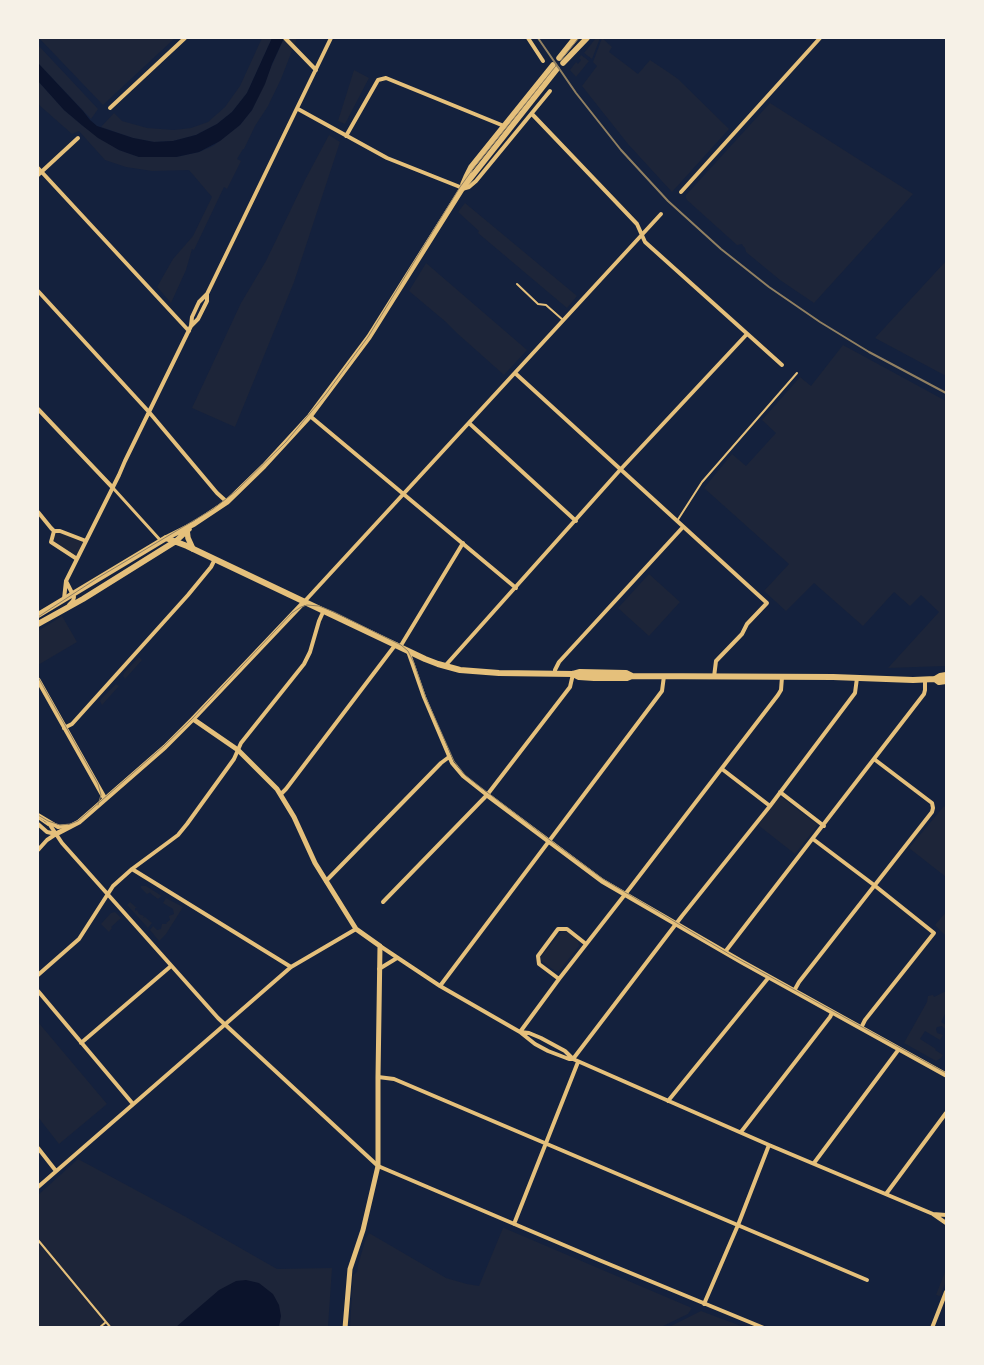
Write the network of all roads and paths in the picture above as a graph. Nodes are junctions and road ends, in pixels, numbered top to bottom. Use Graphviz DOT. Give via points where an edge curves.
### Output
graph roads {
  1 [pos="185,38"];
  2 [pos="285,38"];
  3 [pos="332,38"];
  4 [pos="528,38"];
  5 [pos="575,38"];
  6 [pos="587,38"];
  7 [pos="820,38"];
  8 [pos="543,60"];
  9 [pos="316,70"];
  10 [pos="550,91"];
  11 [pos="110,108"];
  12 [pos="298,109"];
  13 [pos="532,114"];
  14 [pos="504,126"];
  15 [pos="346,136"];
  16 [pos="78,138"];
  17 [pos="39,172"];
  18 [pos="462,189"];
  19 [pos="681,192"];
  20 [pos="661,214"];
  21 [pos="642,235"];
  22 [pos="517,284"];
  23 [pos="38,291"];
  24 [pos="207,294"];
  25 [pos="563,320"];
  26 [pos="190,328"];
  27 [pos="747,334"];
  28 [pos="782,365"];
  29 [pos="515,374"];
  30 [pos="797,374"];
  31 [pos="38,409"];
  32 [pos="149,412"];
  33 [pos="310,416"];
  34 [pos="469,423"];
  35 [pos="620,470"];
  36 [pos="113,488"];
  37 [pos="404,494"];
  38 [pos="227,502"];
  39 [pos="38,512"];
  40 [pos="576,521"];
  41 [pos="677,521"];
  42 [pos="194,524"];
  43 [pos="683,527"];
  44 [pos="187,530"];
  45 [pos="54,531"];
  46 [pos="164,540"];
  47 [pos="86,541"];
  48 [pos="176,541"];
  49 [pos="464,543"];
  50 [pos="193,549"];
  51 [pos="77,559"];
  52 [pos="215,559"];
  53 [pos="66,581"];
  54 [pos="516,588"];
  55 [pos="73,594"];
  56 [pos="64,599"];
  57 [pos="304,602"];
  58 [pos="66,608"];
  59 [pos="324,610"];
  60 [pos="38,615"];
  61 [pos="38,624"];
  62 [pos="398,646"];
  63 [pos="408,651"];
  64 [pos="445,666"];
  65 [pos="555,674"];
  66 [pos="573,674"];
  67 [pos="946,675"];
  68 [pos="664,676"];
  69 [pos="714,676"];
  70 [pos="782,677"];
  71 [pos="858,678"];
  72 [pos="935,679"];
  73 [pos="38,680"];
  74 [pos="925,680"];
  75 [pos="946,681"];
  76 [pos="193,720"];
  77 [pos="64,728"];
  78 [pos="238,750"];
  79 [pos="449,757"];
  80 [pos="874,758"];
  81 [pos="722,769"];
  82 [pos="780,792"];
  83 [pos="281,794"];
  84 [pos="488,795"];
  85 [pos="106,799"];
  86 [pos="770,806"];
  87 [pos="38,817"];
  88 [pos="38,824"];
  89 [pos="50,825"];
  90 [pos="72,826"];
  91 [pos="824,826"];
  92 [pos="66,828"];
  93 [pos="56,834"];
  94 [pos="813,839"];
  95 [pos="550,841"];
  96 [pos="38,850"];
  97 [pos="132,869"];
  98 [pos="326,881"];
  99 [pos="874,885"];
  100 [pos="107,893"];
  101 [pos="625,894"];
  102 [pos="383,902"];
  103 [pos="677,924"];
  104 [pos="356,929"];
  105 [pos="586,944"];
  106 [pos="380,946"];
  107 [pos="725,952"];
  108 [pos="397,958"];
  109 [pos="171,966"];
  110 [pos="291,967"];
  111 [pos="379,968"];
  112 [pos="38,974"];
  113 [pos="769,977"];
  114 [pos="558,979"];
  115 [pos="440,986"];
  116 [pos="38,991"];
  117 [pos="794,991"];
  118 [pos="832,1013"];
  119 [pos="224,1024"];
  120 [pos="861,1028"];
  121 [pos="520,1032"];
  122 [pos="81,1042"];
  123 [pos="899,1049"];
  124 [pos="572,1059"];
  125 [pos="578,1062"];
  126 [pos="946,1075"];
  127 [pos="378,1077"];
  128 [pos="668,1101"];
  129 [pos="133,1104"];
  130 [pos="946,1113"];
  131 [pos="741,1132"];
  132 [pos="546,1144"];
  133 [pos="770,1145"];
  134 [pos="38,1148"];
  135 [pos="814,1163"];
  136 [pos="378,1166"];
  137 [pos="56,1171"];
  138 [pos="38,1187"];
  139 [pos="886,1194"];
  140 [pos="933,1214"];
  141 [pos="946,1215"];
  142 [pos="946,1223"];
  143 [pos="514,1224"];
  144 [pos="738,1225"];
  145 [pos="38,1240"];
  146 [pos="866,1280"];
  147 [pos="946,1292"];
  148 [pos="704,1304"];
  149 [pos="106,1322"];
  150 [pos="99,1328"];
  151 [pos="111,1328"];
  152 [pos="345,1328"];
  153 [pos="764,1328"];
  154 [pos="932,1328"];
  1 -- 11 [label="street"];
  2 -- 9 [label="street"];
  3 -- 9 [label="street"];
  4 -- 8 [label="street"];
  5 -- 6 [label="main road" via="561,60"];
  7 -- 19 [label="street"];
  9 -- 12 [label="street"];
  10 -- 13 [label="street"];
  12 -- 15 [label="street"];
  12 -- 24 [label="street"];
  13 -- 18 [label="street" via="476,181"];
  13 -- 21 [label="street" via="636,224"];
  14 -- 15 [label="street" via="386,78 378,80"];
  14 -- 18 [label="main road" via="471,167"];
  14 -- 18 [label="main road" via="555,67"];
  15 -- 18 [label="street" via="387,158"];
  16 -- 17 [label="street"];
  17 -- 26 [label="street"];
  18 -- 33 [label="main road" via="369,338"];
  20 -- 21 [label="street"];
  21 -- 25 [label="street"];
  21 -- 27 [label="street" via="645,242"];
  22 -- 25 [label="lane" via="538,304 546,305"];
  23 -- 32 [label="street"];
  24 -- 26 [label="street" via="199,302"];
  24 -- 26 [label="street" via="198,319"];
  25 -- 29 [label="street"];
  26 -- 32 [label="street"];
  27 -- 28 [label="street"];
  27 -- 35 [label="street"];
  29 -- 34 [label="street"];
  29 -- 35 [label="street"];
  30 -- 41 [label="lane" via="702,482"];
  31 -- 36 [label="street"];
  32 -- 36 [label="street"];
  32 -- 38 [label="street"];
  33 -- 37 [label="street"];
  33 -- 38 [label="main road"];
  34 -- 37 [label="street"];
  34 -- 40 [label="street"];
  35 -- 40 [label="street"];
  35 -- 41 [label="street"];
  36 -- 46 [label="street"];
  36 -- 47 [label="street"];
  37 -- 49 [label="street"];
  37 -- 57 [label="street"];
  38 -- 42 [label="main road"];
  39 -- 45 [label="street"];
  40 -- 54 [label="street"];
  41 -- 43 [label="street"];
  42 -- 44 [label="main road"];
  42 -- 46 [label="main road"];
  43 -- 65 [label="street" via="559,662"];
  43 -- 69 [label="street" via="767,603 716,661"];
  44 -- 48 [label="main road"];
  44 -- 50 [label="main road"];
  45 -- 47 [label="street"];
  45 -- 51 [label="street" via="52,543"];
  46 -- 48 [label="main road"];
  46 -- 55 [label="main road"];
  47 -- 51 [label="street"];
  48 -- 50 [label="main road"];
  48 -- 58 [label="main road"];
  49 -- 54 [label="street"];
  49 -- 62 [label="street"];
  50 -- 52 [label="main road"];
  51 -- 53 [label="street"];
  52 -- 57 [label="main road"];
  52 -- 77 [label="street" via="196,585 72,724"];
  53 -- 55 [label="street"];
  53 -- 56 [label="street"];
  54 -- 64 [label="street"];
  55 -- 56 [label="main road"];
  55 -- 58 [label="street" via="74,599"];
  56 -- 60 [label="main road"];
  57 -- 59 [label="main road"];
  57 -- 76 [label="street"];
  58 -- 61 [label="main road"];
  59 -- 62 [label="main road"];
  59 -- 78 [label="street" via="304,664"];
  62 -- 63 [label="main road"];
  62 -- 83 [label="street"];
  63 -- 64 [label="main road"];
  63 -- 79 [label="street"];
  64 -- 65 [label="main road" via="490,673"];
  65 -- 66 [label="main road"];
  66 -- 68 [label="main road" via="594,678"];
  66 -- 84 [label="street" via="570,687"];
  67 -- 72 [label="main road"];
  68 -- 69 [label="main road"];
  68 -- 95 [label="street" via="662,691"];
  69 -- 70 [label="main road"];
  70 -- 71 [label="main road"];
  70 -- 81 [label="street" via="778,695"];
  71 -- 74 [label="main road"];
  71 -- 82 [label="street" via="855,693"];
  72 -- 74 [label="main road"];
  72 -- 75 [label="main road"];
  73 -- 77 [label="street"];
  74 -- 80 [label="street" via="924,694"];
  76 -- 78 [label="street"];
  76 -- 85 [label="street"];
  77 -- 85 [label="street"];
  78 -- 83 [label="street"];
  78 -- 97 [label="street" via="178,835"];
  79 -- 84 [label="street" via="464,776"];
  79 -- 98 [label="street"];
  80 -- 91 [label="street"];
  80 -- 99 [label="street" via="932,803 933,808"];
  81 -- 86 [label="street"];
  81 -- 101 [label="street"];
  82 -- 86 [label="street"];
  82 -- 91 [label="street"];
  83 -- 98 [label="street"];
  84 -- 95 [label="street"];
  84 -- 102 [label="street"];
  85 -- 90 [label="street"];
  86 -- 103 [label="street"];
  87 -- 89 [label="street"];
  88 -- 93 [label="street" via="47,832"];
  89 -- 90 [label="street"];
  89 -- 92 [label="lane"];
  89 -- 93 [label="street"];
  90 -- 92 [label="street"];
  91 -- 94 [label="street"];
  92 -- 93 [label="street"];
  93 -- 96 [label="street"];
  93 -- 100 [label="street"];
  94 -- 99 [label="street"];
  94 -- 107 [label="street"];
  95 -- 101 [label="street" via="602,881"];
  95 -- 115 [label="street"];
  97 -- 100 [label="street"];
  97 -- 110 [label="street"];
  98 -- 104 [label="street"];
  99 -- 117 [label="street"];
  99 -- 120 [label="street" via="934,933"];
  100 -- 109 [label="street"];
  100 -- 112 [label="street" via="79,938"];
  101 -- 103 [label="street"];
  101 -- 105 [label="street"];
  103 -- 107 [label="street"];
  103 -- 124 [label="street"];
  104 -- 106 [label="street"];
  104 -- 110 [label="street"];
  105 -- 114 [label="street"];
  105 -- 114 [label="street" via="567,929 558,929 538,956 539,964"];
  106 -- 108 [label="street"];
  106 -- 111 [label="street"];
  107 -- 113 [label="street"];
  108 -- 111 [label="street"];
  108 -- 115 [label="street"];
  109 -- 119 [label="street"];
  109 -- 122 [label="street"];
  110 -- 119 [label="street"];
  111 -- 127 [label="street"];
  113 -- 117 [label="street"];
  113 -- 128 [label="street"];
  114 -- 121 [label="street"];
  115 -- 121 [label="street"];
  116 -- 122 [label="street"];
  117 -- 118 [label="street"];
  118 -- 120 [label="street"];
  118 -- 131 [label="street"];
  119 -- 129 [label="street"];
  119 -- 136 [label="street"];
  120 -- 123 [label="street"];
  121 -- 124 [label="street" via="548,1051"];
  121 -- 124 [label="street" via="541,1038 565,1051"];
  122 -- 129 [label="street"];
  123 -- 126 [label="street"];
  123 -- 135 [label="street"];
  124 -- 125 [label="street"];
  125 -- 128 [label="street"];
  125 -- 132 [label="street"];
  127 -- 132 [label="street" via="394,1079"];
  127 -- 136 [label="street"];
  128 -- 131 [label="street"];
  129 -- 137 [label="street"];
  130 -- 139 [label="street"];
  131 -- 133 [label="street"];
  132 -- 143 [label="street"];
  132 -- 144 [label="street"];
  133 -- 135 [label="street"];
  133 -- 144 [label="street"];
  134 -- 137 [label="street"];
  135 -- 139 [label="street"];
  136 -- 143 [label="street"];
  136 -- 152 [label="street" via="350,1268"];
  137 -- 138 [label="street"];
  139 -- 140 [label="street"];
  140 -- 141 [label="street"];
  140 -- 142 [label="street"];
  143 -- 148 [label="street"];
  144 -- 146 [label="street"];
  144 -- 148 [label="street"];
  145 -- 149 [label="lane"];
  147 -- 154 [label="street"];
  148 -- 153 [label="street"];
  149 -- 150 [label="lane"];
  149 -- 151 [label="lane"];
}
